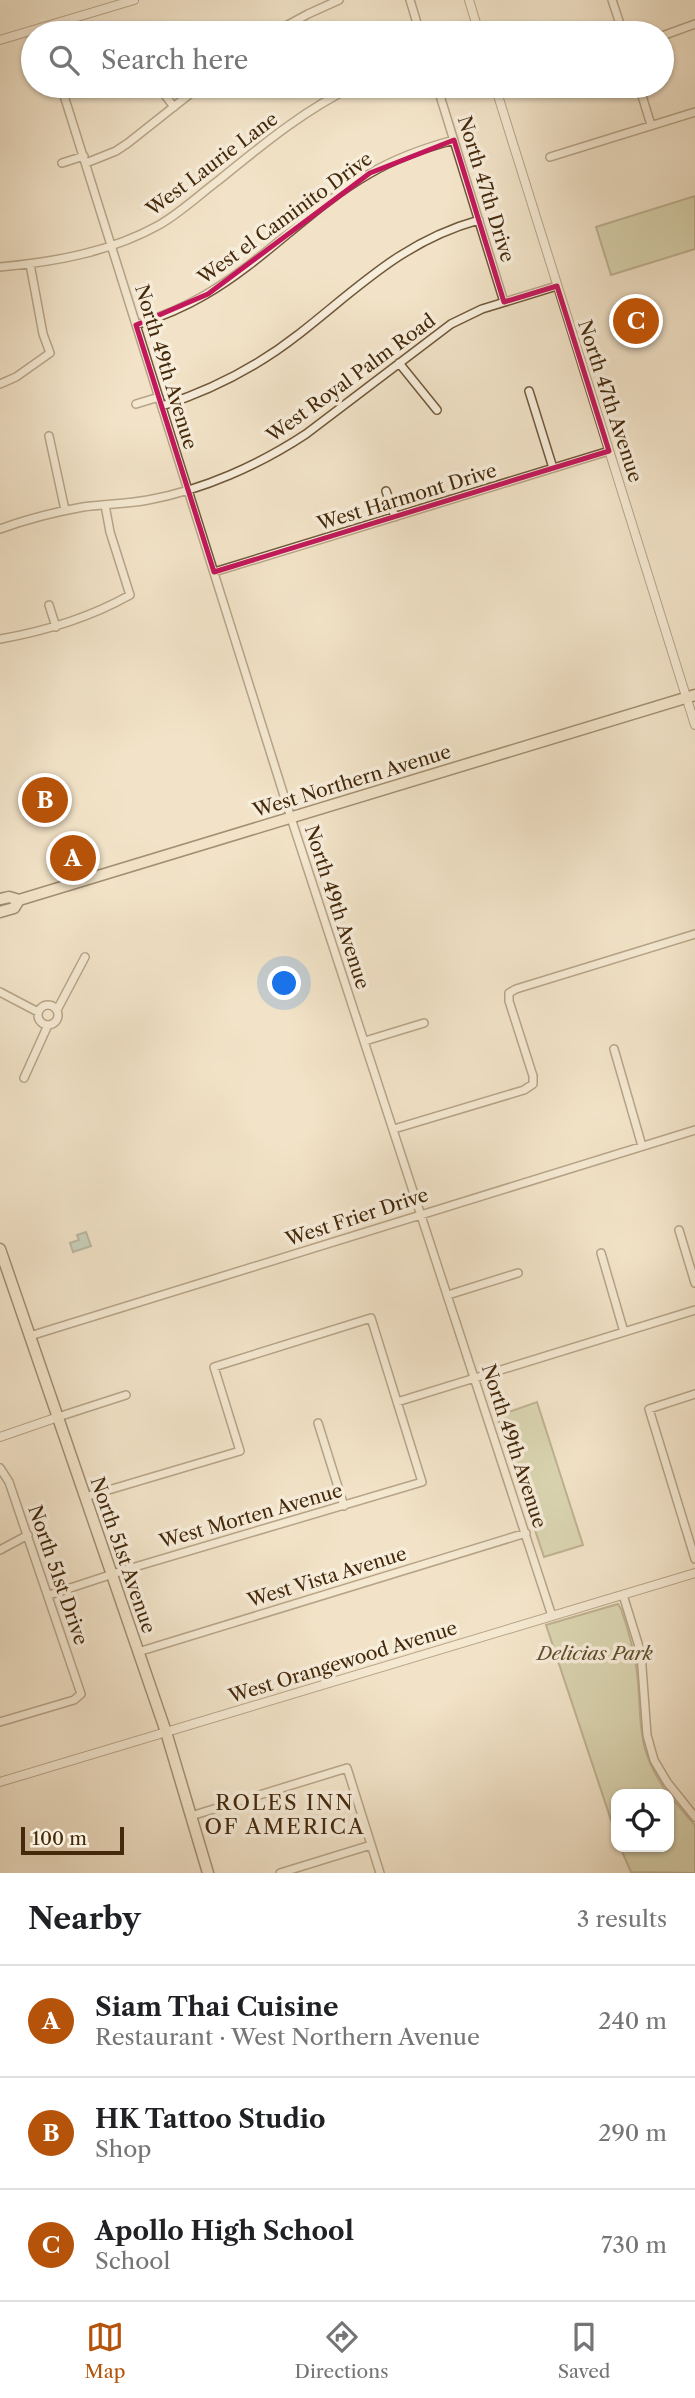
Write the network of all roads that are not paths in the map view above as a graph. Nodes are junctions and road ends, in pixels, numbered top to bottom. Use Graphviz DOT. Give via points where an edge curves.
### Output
graph roads {
  1 [pos="134,0"];
  2 [pos="339,0"];
  3 [pos="410,0"];
  4 [pos="469,0"];
  5 [pos="612,0"];
  6 [pos="117,2"];
  7 [pos="67,21"];
  8 [pos="295,21"];
  9 [pos="416,21"];
  10 [pos="475,21"];
  11 [pos="619,21"];
  12 [pos="695,24"];
  13 [pos="674,32"];
  14 [pos="21,35"];
  15 [pos="0,40"];
  16 [pos="65,98"];
  17 [pos="167,98"];
  18 [pos="185,98"];
  19 [pos="334,98"];
  20 [pos="441,98"];
  21 [pos="499,98"];
  22 [pos="643,98"];
  23 [pos="174,107"];
  24 [pos="695,112"];
  25 [pos="651,125"];
  26 [pos="454,140"];
  27 [pos="550,157"];
  28 [pos="85,160"];
  29 [pos="62,163"];
  30 [pos="479,220"];
  31 [pos="111,245"];
  32 [pos="30,264"];
  33 [pos="0,267"];
  34 [pos="557,286"];
  35 [pos="504,302"];
  36 [pos="136,325"];
  37 [pos="399,363"];
  38 [pos="0,384"];
  39 [pos="529,391"];
  40 [pos="159,397"];
  41 [pos="136,404"];
  42 [pos="162,406"];
  43 [pos="437,410"];
  44 [pos="49,436"];
  45 [pos="609,451"];
  46 [pos="553,468"];
  47 [pos="187,489"];
  48 [pos="386,491"];
  49 [pos="105,505"];
  50 [pos="65,510"];
  51 [pos="395,517"];
  52 [pos="0,528"];
  53 [pos="214,572"];
  54 [pos="49,605"];
  55 [pos="56,627"];
  56 [pos="0,639"];
  57 [pos="691,696"];
  58 [pos="695,725"];
  59 [pos="291,818"];
  60 [pos="0,899"];
  61 [pos="19,900"];
  62 [pos="0,912"];
  63 [pos="695,934"];
  64 [pos="85,957"];
  65 [pos="0,992"];
  66 [pos="57,1010"];
  67 [pos="38,1012"];
  68 [pos="424,1023"];
  69 [pos="48,1025"];
  70 [pos="365,1041"];
  71 [pos="614,1049"];
  72 [pos="24,1078"];
  73 [pos="394,1129"];
  74 [pos="695,1130"];
  75 [pos="642,1146"];
  76 [pos="422,1214"];
  77 [pos="679,1230"];
  78 [pos="0,1249"];
  79 [pos="601,1253"];
  80 [pos="518,1273"];
  81 [pos="695,1283"];
  82 [pos="448,1295"];
  83 [pos="695,1310"];
  84 [pos="624,1332"];
  85 [pos="30,1336"];
  86 [pos="475,1378"];
  87 [pos="695,1394"];
  88 [pos="126,1395"];
  89 [pos="397,1402"];
  90 [pos="58,1417"];
  91 [pos="318,1423"];
  92 [pos="0,1437"];
  93 [pos="0,1468"];
  94 [pos="85,1497"];
  95 [pos="344,1506"];
  96 [pos="526,1533"];
  97 [pos="29,1535"];
  98 [pos="0,1550"];
  99 [pos="695,1559"];
  100 [pos="695,1573"];
  101 [pos="111,1574"];
  102 [pos="49,1595"];
  103 [pos="623,1595"];
  104 [pos="552,1616"];
  105 [pos="138,1651"];
  106 [pos="0,1722"];
  107 [pos="166,1732"];
  108 [pos="0,1782"];
  109 [pos="191,1816"];
  110 [pos="695,1817"];
  111 [pos="371,1845"];
  112 [pos="208,1873"];
  113 [pos="280,1873"];
  114 [pos="380,1873"];
  1 -- 6 [label="street"];
  2 -- 8 [label="street"];
  3 -- 9 [label="street"];
  4 -- 10 [label="street"];
  5 -- 11 [label="street"];
  6 -- 7 [label="street"];
  12 -- 13 [label="street"];
  14 -- 15 [label="street"];
  16 -- 28 [label="street, North 49th Avenue"];
  17 -- 23 [label="street"];
  18 -- 23 [label="street"];
  19 -- 31 [label="street, West Laurie Lane" via="287,127 161,224"];
  20 -- 26 [label="street, North 47th Drive"];
  21 -- 34 [label="street, North 47th Avenue"];
  22 -- 25 [label="street"];
  23 -- 28 [label="street" via="116,151"];
  24 -- 25 [label="street"];
  25 -- 27 [label="street"];
  26 -- 30 [label="street, North 47th Drive"];
  26 -- 36 [label="street, West el Caminito Drive" via="413,152 370,173 208,294"];
  28 -- 29 [label="street"];
  28 -- 31 [label="street, North 49th Avenue"];
  30 -- 35 [label="street, North 47th Drive"];
  30 -- 42 [label="street" via="437,234 400,255 299,335 246,370 209,390"];
  31 -- 32 [label="street, West Laurie Lane"];
  31 -- 36 [label="street, North 49th Avenue"];
  32 -- 33 [label="street, West Laurie Lane"];
  32 -- 38 [label="street" via="50,353"];
  34 -- 35 [label="street, West Royal Palm Road"];
  34 -- 45 [label="street, North 47th Avenue"];
  35 -- 37 [label="street, West Royal Palm Road" via="451,324"];
  36 -- 40 [label="street, North 49th Avenue"];
  37 -- 43 [label="street"];
  37 -- 47 [label="street, West Royal Palm Road" via="286,448"];
  39 -- 46 [label="street"];
  40 -- 41 [label="street"];
  40 -- 42 [label="street, North 49th Avenue"];
  42 -- 47 [label="street, North 49th Avenue"];
  44 -- 50 [label="street"];
  45 -- 46 [label="street, West Harmont Drive"];
  45 -- 57 [label="street, North 47th Avenue"];
  46 -- 51 [label="street, West Harmont Drive"];
  47 -- 49 [label="street, West Royal Palm Road" via="149,500"];
  47 -- 53 [label="street, North 49th Avenue"];
  48 -- 51 [label="street"];
  49 -- 50 [label="street, West Royal Palm Road"];
  49 -- 55 [label="street" via="130,595"];
  50 -- 52 [label="street, West Royal Palm Road"];
  51 -- 53 [label="street, West Harmont Drive"];
  53 -- 59 [label="street, North 49th Avenue"];
  54 -- 55 [label="street"];
  55 -- 56 [label="street"];
  57 -- 58 [label="street, North 47th Avenue"];
  57 -- 59 [label="main road, West Northern Avenue"];
  59 -- 61 [label="main road, West Northern Avenue"];
  59 -- 70 [label="street, North 49th Avenue"];
  60 -- 61 [label="main road, West Northern Avenue"];
  61 -- 62 [label="main road, West Northern Avenue" via="14,908"];
  63 -- 73 [label="street" via="509,993 533,1084"];
  64 -- 66 [label="street"];
  65 -- 67 [label="street"];
  66 -- 67 [label="street" via="48,1005"];
  66 -- 69 [label="street" via="57,1020"];
  67 -- 69 [label="street" via="40,1021"];
  68 -- 70 [label="street"];
  69 -- 72 [label="street"];
  70 -- 73 [label="street, North 49th Avenue"];
  71 -- 75 [label="street"];
  73 -- 76 [label="street, North 49th Avenue"];
  74 -- 75 [label="street, West Frier Drive"];
  75 -- 76 [label="street, West Frier Drive"];
  76 -- 82 [label="street, North 49th Avenue"];
  76 -- 85 [label="street, West Frier Drive"];
  77 -- 81 [label="street"];
  78 -- 85 [label="main road, North 51st Avenue"];
  79 -- 84 [label="street"];
  80 -- 82 [label="street"];
  82 -- 86 [label="street, North 49th Avenue"];
  83 -- 84 [label="street"];
  84 -- 86 [label="street"];
  85 -- 90 [label="main road, North 51st Avenue"];
  86 -- 89 [label="street"];
  86 -- 96 [label="street, North 49th Avenue"];
  87 -- 99 [label="street" via="649,1409"];
  88 -- 90 [label="street"];
  89 -- 94 [label="street" via="371,1318 214,1367 240,1451"];
  89 -- 95 [label="street, West Morten Avenue" via="422,1482"];
  90 -- 92 [label="street"];
  90 -- 94 [label="main road, North 51st Avenue"];
  91 -- 95 [label="street"];
  93 -- 97 [label="street, North 51st Drive"];
  94 -- 101 [label="main road, North 51st Avenue"];
  95 -- 101 [label="street, West Morten Avenue"];
  96 -- 104 [label="street, North 49th Avenue"];
  96 -- 105 [label="street, West Vista Avenue"];
  97 -- 98 [label="street"];
  97 -- 102 [label="street, North 51st Drive"];
  100 -- 103 [label="street, West Orangewood Avenue"];
  101 -- 102 [label="street, West Morten Avenue"];
  101 -- 105 [label="main road, North 51st Avenue"];
  102 -- 106 [label="street, North 51st Drive" via="81,1695"];
  103 -- 104 [label="street, West Orangewood Avenue"];
  103 -- 110 [label="street" via="641,1653 654,1760"];
  104 -- 107 [label="street, West Orangewood Avenue"];
  105 -- 107 [label="main road, North 51st Avenue"];
  107 -- 108 [label="street, West Orangewood Avenue"];
  107 -- 109 [label="main road, North 51st Avenue"];
  109 -- 111 [label="street" via="347,1768"];
  109 -- 112 [label="main road, North 51st Avenue"];
  111 -- 113 [label="street"];
  111 -- 114 [label="street"];
}
